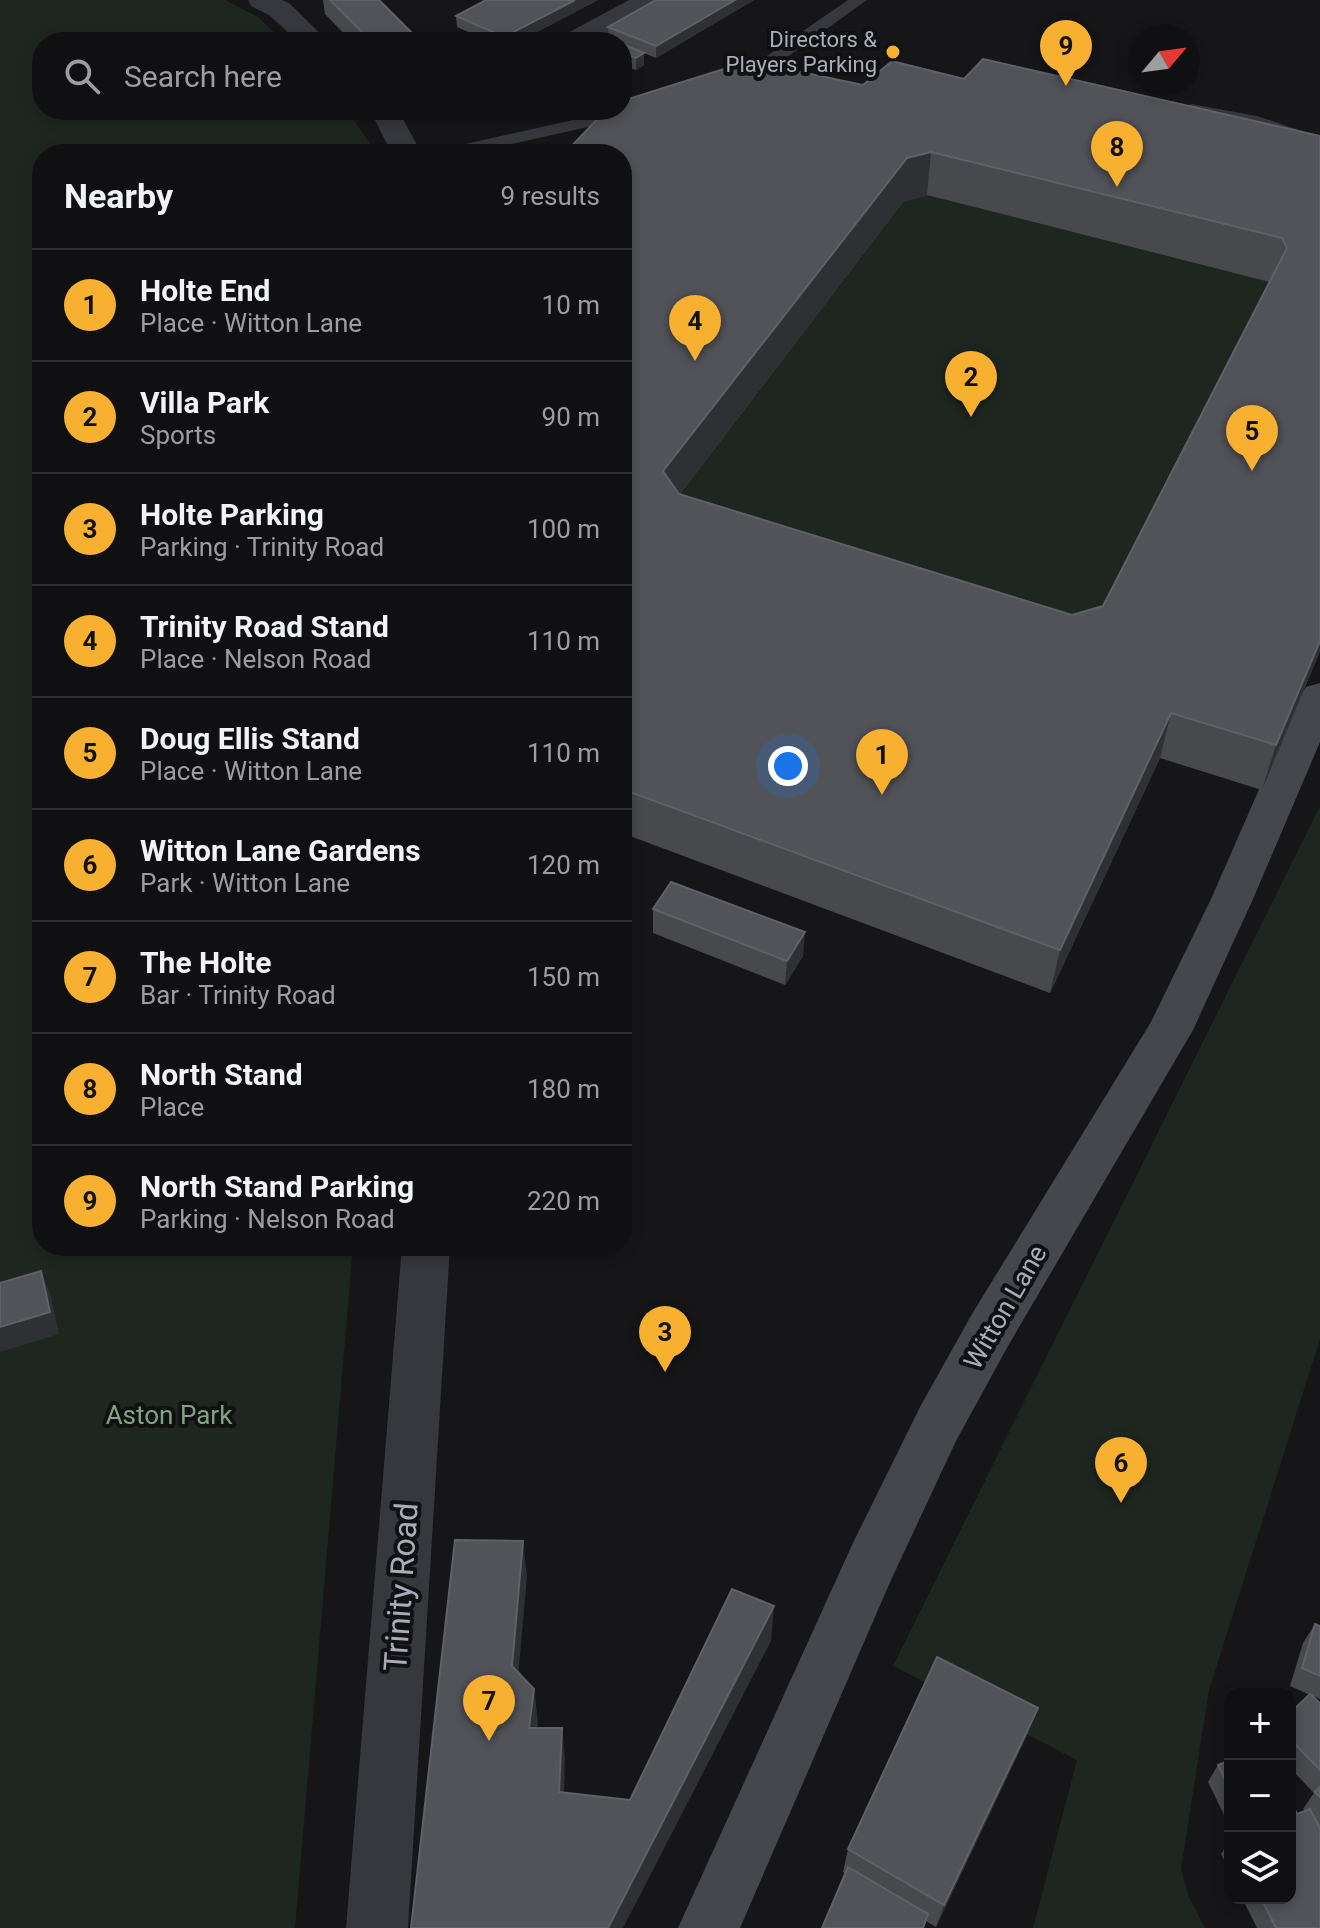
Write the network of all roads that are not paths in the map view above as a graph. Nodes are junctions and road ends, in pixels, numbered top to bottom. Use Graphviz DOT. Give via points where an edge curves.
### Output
graph roads {
  1 [pos="649,0"];
  2 [pos="859,0"];
  3 [pos="280,3"];
  4 [pos="306,32"];
  5 [pos="590,32"];
  6 [pos="729,91"];
  7 [pos="652,108"];
  8 [pos="1191,109"];
  9 [pos="632,112"];
  10 [pos="389,120"];
  11 [pos="597,120"];
  12 [pos="1320,143"];
  13 [pos="402,144"];
  14 [pos="488,144"];
  15 [pos="1320,696"];
  16 [pos="425,1256"];
  17 [pos="377,1928"];
  18 [pos="709,1928"];
  1 -- 5 [label="street"];
  2 -- 6 [label="lane"];
  3 -- 4 [label="street"];
  7 -- 9 [label="lane"];
  8 -- 12 [label="lane" via="1251,120"];
  10 -- 13 [label="street"];
  11 -- 14 [label="lane"];
  15 -- 18 [label="main road, Witton Lane" via="1170,1030 938,1424"];
  16 -- 17 [label="street, Trinity Road"];
}
